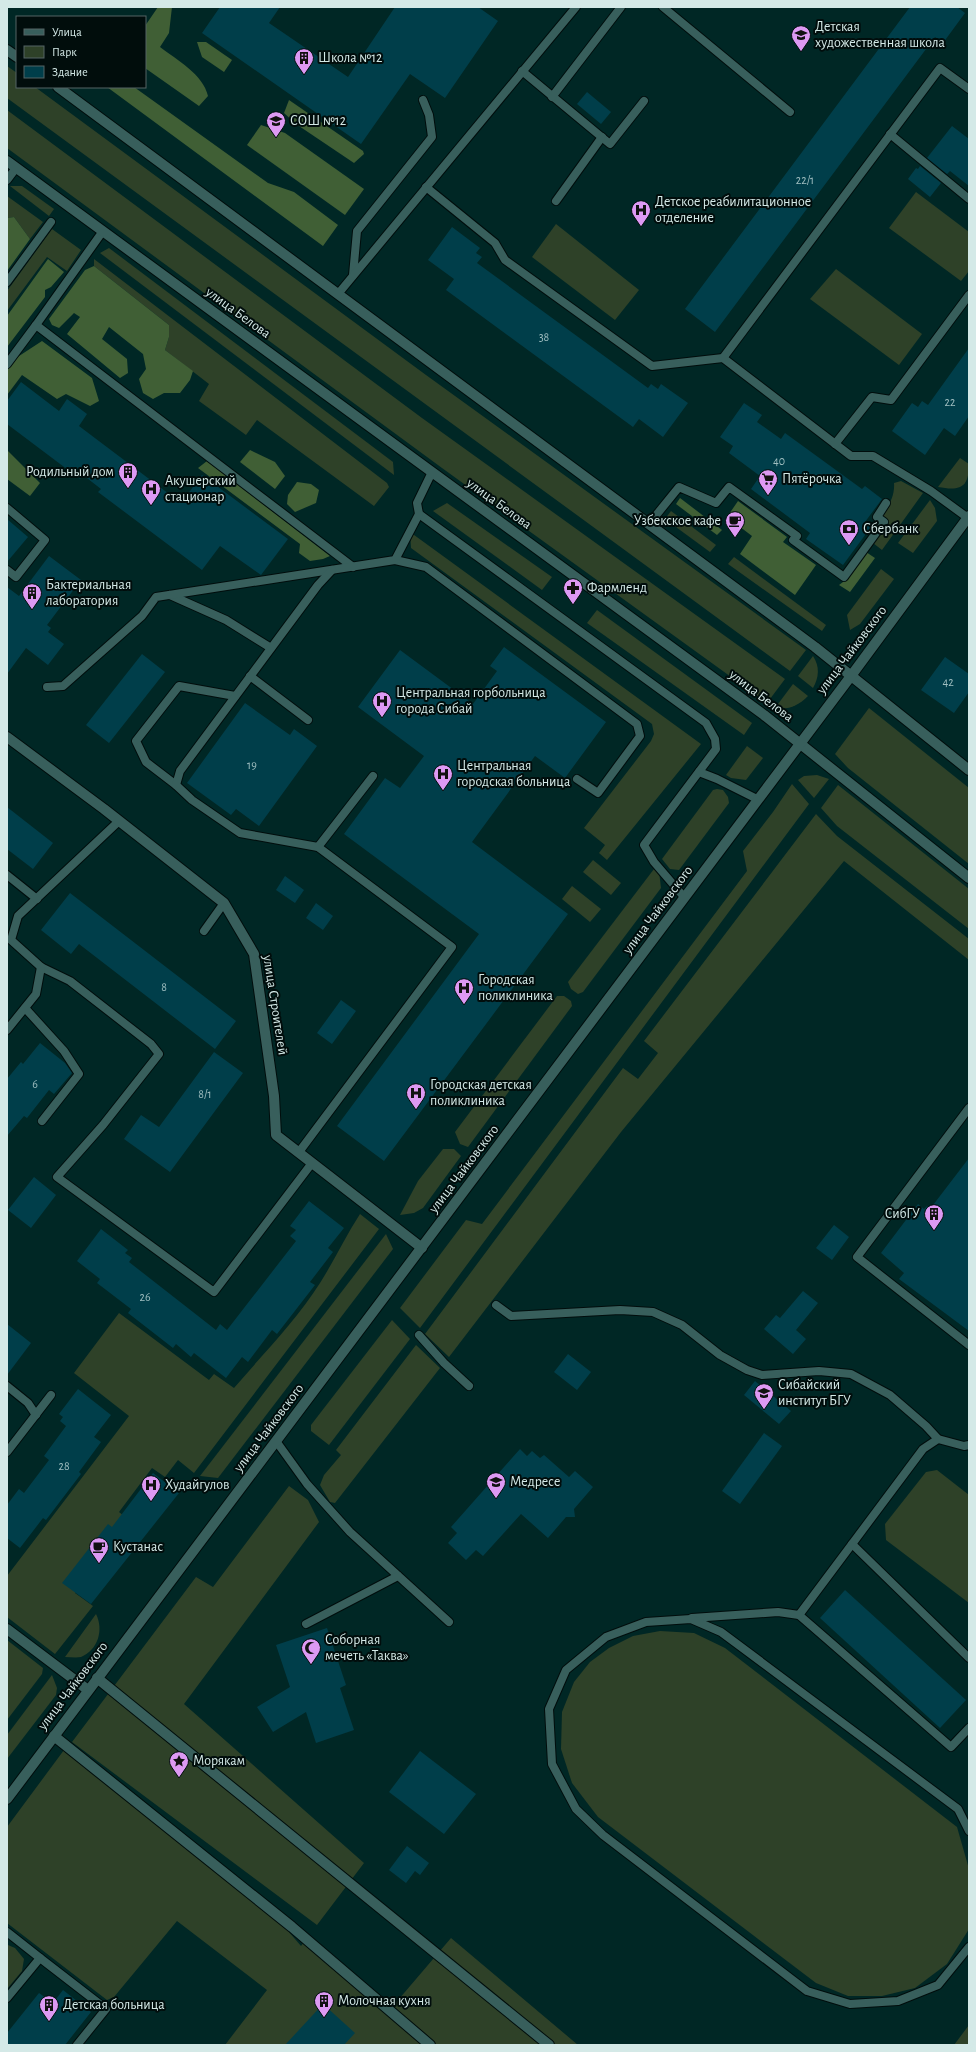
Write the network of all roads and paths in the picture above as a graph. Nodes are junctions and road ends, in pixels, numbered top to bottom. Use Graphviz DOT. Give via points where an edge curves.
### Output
graph roads {
  1 [pos="576,7"];
  2 [pos="621,7"];
  3 [pos="663,7"];
  4 [pos="7,50"];
  5 [pos="16,56"];
  6 [pos="522,71"];
  7 [pos="59,88"];
  8 [pos="969,89"];
  9 [pos="552,97"];
  10 [pos="423,100"];
  11 [pos="644,101"];
  12 [pos="790,112"];
  13 [pos="890,134"];
  14 [pos="602,137"];
  15 [pos="7,161"];
  16 [pos="16,168"];
  17 [pos="7,180"];
  18 [pos="426,187"];
  19 [pos="969,199"];
  20 [pos="556,201"];
  21 [pos="51,222"];
  22 [pos="103,231"];
  23 [pos="353,275"];
  24 [pos="7,282"];
  25 [pos="338,294"];
  26 [pos="969,295"];
  27 [pos="36,325"];
  28 [pos="723,358"];
  29 [pos="7,364"];
  30 [pos="835,444"];
  31 [pos="432,472"];
  32 [pos="886,503"];
  33 [pos="7,508"];
  34 [pos="419,514"];
  35 [pos="968,517"];
  36 [pos="649,524"];
  37 [pos="395,560"];
  38 [pos="353,567"];
  39 [pos="7,570"];
  40 [pos="332,570"];
  41 [pos="170,595"];
  42 [pos="271,648"];
  43 [pos="250,676"];
  44 [pos="851,676"];
  45 [pos="47,687"];
  46 [pos="236,696"];
  47 [pos="308,720"];
  48 [pos="7,737"];
  49 [pos="800,743"];
  50 [pos="969,770"];
  51 [pos="699,772"];
  52 [pos="373,776"];
  53 [pos="578,779"];
  54 [pos="176,785"];
  55 [pos="757,799"];
  56 [pos="119,821"];
  57 [pos="318,847"];
  58 [pos="7,875"];
  59 [pos="969,878"];
  60 [pos="684,897"];
  61 [pos="37,899"];
  62 [pos="224,903"];
  63 [pos="204,931"];
  64 [pos="41,967"];
  65 [pos="25,1008"];
  66 [pos="7,1030"];
  67 [pos="969,1108"];
  68 [pos="42,1121"];
  69 [pos="299,1152"];
  70 [pos="312,1163"];
  71 [pos="422,1248"];
  72 [pos="496,1305"];
  73 [pos="419,1335"];
  74 [pos="969,1345"];
  75 [pos="7,1386"];
  76 [pos="469,1386"];
  77 [pos="51,1395"];
  78 [pos="36,1415"];
  79 [pos="938,1439"];
  80 [pos="276,1441"];
  81 [pos="969,1445"];
  82 [pos="7,1452"];
  83 [pos="852,1544"];
  84 [pos="398,1576"];
  85 [pos="799,1615"];
  86 [pos="691,1618"];
  87 [pos="449,1622"];
  88 [pos="306,1624"];
  89 [pos="7,1629"];
  90 [pos="969,1658"];
  91 [pos="97,1678"];
  92 [pos="88,1690"];
  93 [pos="969,1728"];
  94 [pos="54,1736"];
  95 [pos="7,1798"];
  96 [pos="969,1831"];
  97 [pos="7,1932"];
  98 [pos="969,1947"];
  99 [pos="40,1958"];
  100 [pos="7,1998"];
  101 [pos="77,2045"];
  102 [pos="430,2045"];
  103 [pos="549,2045"];
  1 -- 6 [label="lane"];
  2 -- 9 [label="lane"];
  3 -- 12 [label="lane"];
  4 -- 5 [label="street"];
  6 -- 9 [label="lane"];
  6 -- 18 [label="lane"];
  7 -- 25 [label="street"];
  8 -- 13 [label="lane" via="940,68"];
  9 -- 14 [label="lane"];
  10 -- 23 [label="lane" via="429,115 432,137 357,231"];
  11 -- 14 [label="lane" via="610,144"];
  13 -- 19 [label="lane"];
  13 -- 28 [label="lane"];
  14 -- 20 [label="lane"];
  15 -- 16 [label="street, улица Белова"];
  16 -- 17 [label="lane"];
  16 -- 22 [label="street, улица Белова"];
  18 -- 23 [label="lane"];
  18 -- 28 [label="lane" via="495,243 505,260 652,366"];
  21 -- 24 [label="lane"];
  22 -- 27 [label="lane"];
  22 -- 31 [label="street, улица Белова"];
  23 -- 25 [label="lane"];
  25 -- 36 [label="street"];
  26 -- 30 [label="lane" via="891,400 872,397"];
  27 -- 29 [label="lane"];
  27 -- 38 [label="lane"];
  28 -- 30 [label="lane"];
  30 -- 35 [label="lane" via="851,456 873,456"];
  31 -- 34 [label="lane" via="417,502"];
  31 -- 49 [label="street, улица Белова"];
  32 -- 36 [label="lane" via="877,517 884,522 844,577 794,540 797,536 729,487 716,503 679,486"];
  33 -- 39 [label="lane" via="45,540 16,577"];
  34 -- 37 [label="lane"];
  34 -- 51 [label="lane" via="706,724 715,739 716,749"];
  35 -- 44 [label="street, улица Чайковского"];
  36 -- 44 [label="street" via="816,647"];
  37 -- 38 [label="lane"];
  37 -- 53 [label="lane" via="426,567 637,724 640,736 598,793"];
  38 -- 40 [label="lane"];
  40 -- 41 [label="lane"];
  40 -- 42 [label="lane"];
  41 -- 42 [label="lane" via="226,620"];
  41 -- 45 [label="lane" via="156,597 142,616 63,686"];
  42 -- 43 [label="lane"];
  43 -- 46 [label="lane"];
  43 -- 47 [label="lane"];
  44 -- 49 [label="street, улица Чайковского"];
  44 -- 50 [label="street"];
  46 -- 54 [label="lane" via="180,771"];
  46 -- 54 [label="lane" via="179,686 136,741 146,762"];
  48 -- 56 [label="street, улица Строителей"];
  49 -- 55 [label="street, улица Чайковского"];
  49 -- 59 [label="street, улица Белова"];
  51 -- 55 [label="lane"];
  51 -- 60 [label="lane" via="644,845 654,862"];
  52 -- 57 [label="lane"];
  54 -- 57 [label="lane" via="192,800 240,833"];
  55 -- 60 [label="street, улица Чайковского"];
  56 -- 61 [label="lane"];
  56 -- 62 [label="street, улица Строителей"];
  57 -- 69 [label="lane" via="452,947"];
  58 -- 61 [label="lane"];
  60 -- 71 [label="street, улица Чайковского"];
  61 -- 64 [label="lane" via="18,916 11,940"];
  62 -- 63 [label="lane"];
  62 -- 69 [label="street, улица Строителей" via="254,954 274,1096 276,1135"];
  64 -- 65 [label="lane" via="36,994"];
  64 -- 70 [label="lane" via="70,981 150,1044 159,1054 103,1126 57,1177 214,1292"];
  65 -- 66 [label="lane"];
  65 -- 68 [label="lane" via="64,1051 79,1074"];
  67 -- 74 [label="lane" via="857,1257"];
  69 -- 70 [label="street, улица Строителей"];
  70 -- 71 [label="street, улица Строителей"];
  71 -- 80 [label="street, улица Чайковского"];
  72 -- 79 [label="lane" via="511,1316 620,1310 653,1312 682,1325 720,1355 762,1375 819,1371 851,1374 890,1396"];
  73 -- 76 [label="lane"];
  75 -- 78 [label="lane" via="28,1402"];
  77 -- 78 [label="lane"];
  78 -- 82 [label="lane"];
  79 -- 81 [label="lane"];
  79 -- 83 [label="lane" via="923,1449"];
  80 -- 84 [label="lane" via="307,1484 330,1510"];
  80 -- 91 [label="street, улица Чайковского"];
  83 -- 85 [label="lane"];
  83 -- 90 [label="lane"];
  84 -- 87 [label="lane"];
  84 -- 88 [label="lane"];
  85 -- 86 [label="lane" via="778,1612"];
  85 -- 93 [label="lane" via="951,1748"];
  86 -- 96 [label="lane" via="721,1632 958,1809"];
  86 -- 98 [label="lane" via="646,1622 606,1637 566,1670 550,1709 552,1764 576,1809 602,1835 807,1991 850,2004 898,2001 938,1985"];
  89 -- 92 [label="street"];
  91 -- 92 [label="street, улица Чайковского"];
  91 -- 103 [label="street"];
  92 -- 94 [label="street, улица Чайковского"];
  94 -- 95 [label="street, улица Чайковского"];
  94 -- 102 [label="street" via="292,1927"];
  97 -- 99 [label="lane"];
  99 -- 100 [label="lane"];
  99 -- 101 [label="lane" via="106,2009"];
}
